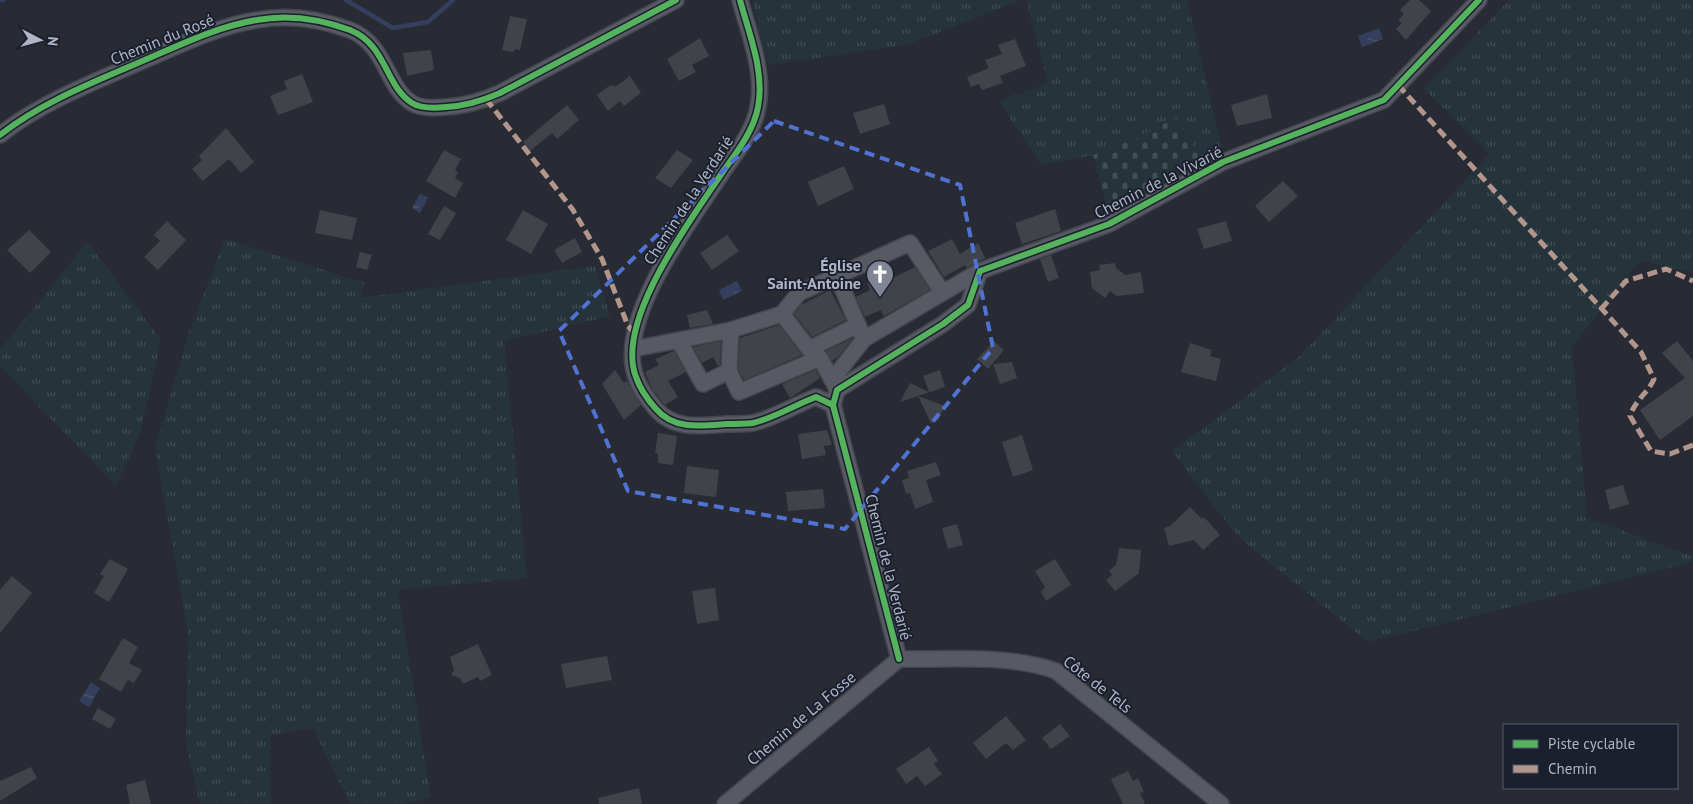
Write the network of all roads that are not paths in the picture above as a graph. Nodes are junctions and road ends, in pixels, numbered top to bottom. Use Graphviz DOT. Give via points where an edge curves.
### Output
graph roads {
  1 [pos="676,0"];
  2 [pos="740,0"];
  3 [pos="1479,0"];
  4 [pos="0,135"];
  5 [pos="980,271"];
  6 [pos="836,276"];
  7 [pos="944,293"];
  8 [pos="782,314"];
  9 [pos="731,330"];
  10 [pos="861,332"];
  11 [pos="679,341"];
  12 [pos="632,349"];
  13 [pos="815,354"];
  14 [pos="729,372"];
  15 [pos="835,385"];
  16 [pos="833,406"];
  17 [pos="899,659"];
  18 [pos="725,804"];
  19 [pos="1221,804"];
  1 -- 4 [label="street, Chemin du Rosé" via="493,96 474,104 440,108 411,103 378,52 352,31 298,17 256,20 202,36 108,76 34,112"];
  2 -- 12 [label="street, Chemin de la Verdarié" via="760,78 758,108 751,127 653,282"];
  3 -- 5 [label="street, Chemin de la Vivarié" via="1384,100 1223,162 1109,224"];
  5 -- 7 [label="street, Chemin de la Vivarié"];
  5 -- 15 [label="street" via="968,305 943,324"];
  6 -- 7 [label="street" via="910,243"];
  6 -- 8 [label="street" via="799,293"];
  6 -- 10 [label="street"];
  7 -- 10 [label="street, Chemin de la Vivarié"];
  8 -- 9 [label="street"];
  8 -- 13 [label="street"];
  9 -- 11 [label="street"];
  9 -- 14 [label="street"];
  10 -- 13 [label="street, Chemin de la Vivarié"];
  10 -- 15 [label="street"];
  11 -- 12 [label="street"];
  11 -- 14 [label="street" via="702,384"];
  12 -- 16 [label="street, Chemin de la Verdarié" via="635,376 648,399 664,418 681,425 754,423 816,397"];
  13 -- 14 [label="street, Chemin de la Vivarié" via="739,392"];
  13 -- 15 [label="street"];
  15 -- 16 [label="street"];
  16 -- 17 [label="street, Chemin de la Verdarié"];
  17 -- 18 [label="street, Chemin de La Fosse"];
  17 -- 19 [label="street, Côte de Tels" via="1000,661 1037,665 1056,671"];
}
